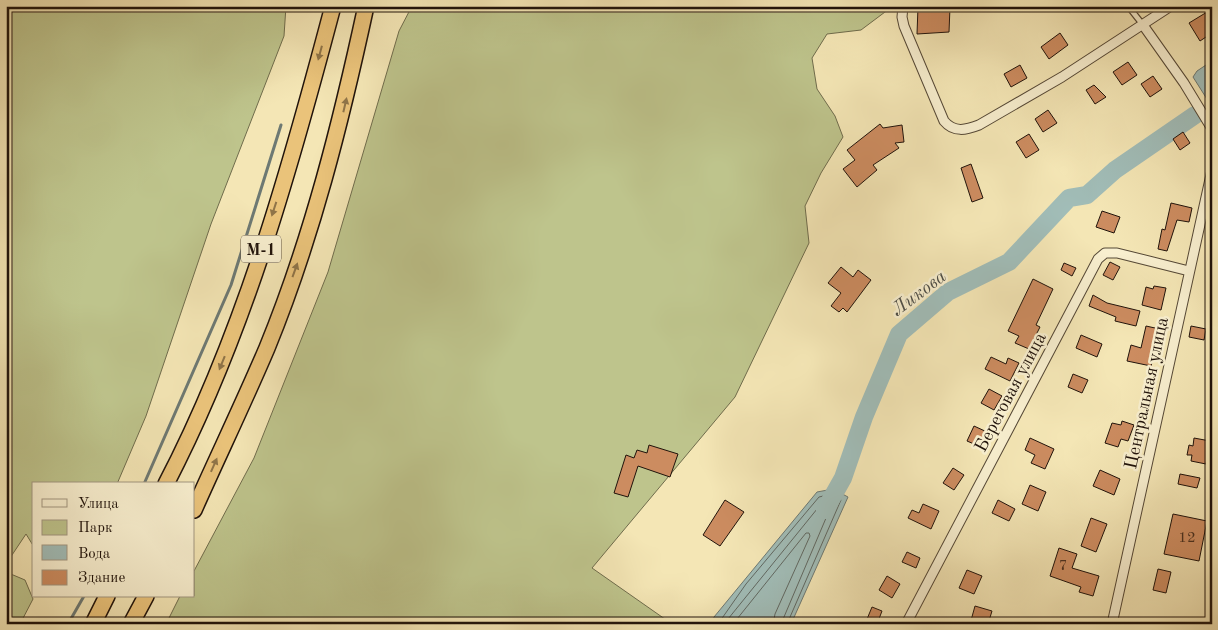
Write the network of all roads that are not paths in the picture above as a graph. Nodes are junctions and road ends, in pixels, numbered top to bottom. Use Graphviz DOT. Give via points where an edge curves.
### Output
graph roads {
  1 [pos="333,6"];
  2 [pos="366,6"];
  3 [pos="903,6"];
  4 [pos="1128,6"];
  5 [pos="1170,6"];
  6 [pos="1142,25"];
  7 [pos="1212,128"];
  8 [pos="1212,170"];
  9 [pos="1189,271"];
  10 [pos="167,482"];
  11 [pos="195,508"];
  12 [pos="106,598"];
  13 [pos="145,598"];
  14 [pos="93,624"];
  15 [pos="131,624"];
  16 [pos="906,624"];
  17 [pos="1112,624"];
  1 -- 10 [label="highway, М-1, one-way" via="281,189 223,361"];
  11 -- 2 [label="highway, М-1, one-way" via="267,347 306,238 343,111"];
  3 -- 6 [label="street" via="904,26 944,121 957,130 979,125 1062,78"];
  4 -- 6 [label="lane"];
  5 -- 6 [label="street"];
  6 -- 7 [label="street"];
  8 -- 9 [label="street, Центральная улица"];
  9 -- 16 [label="street, Береговая улица" via="1117,253 1105,253 1098,259"];
  9 -- 17 [label="street, Центральная улица"];
  12 -- 14 [label="highway"];
  13 -- 15 [label="highway"];
}
